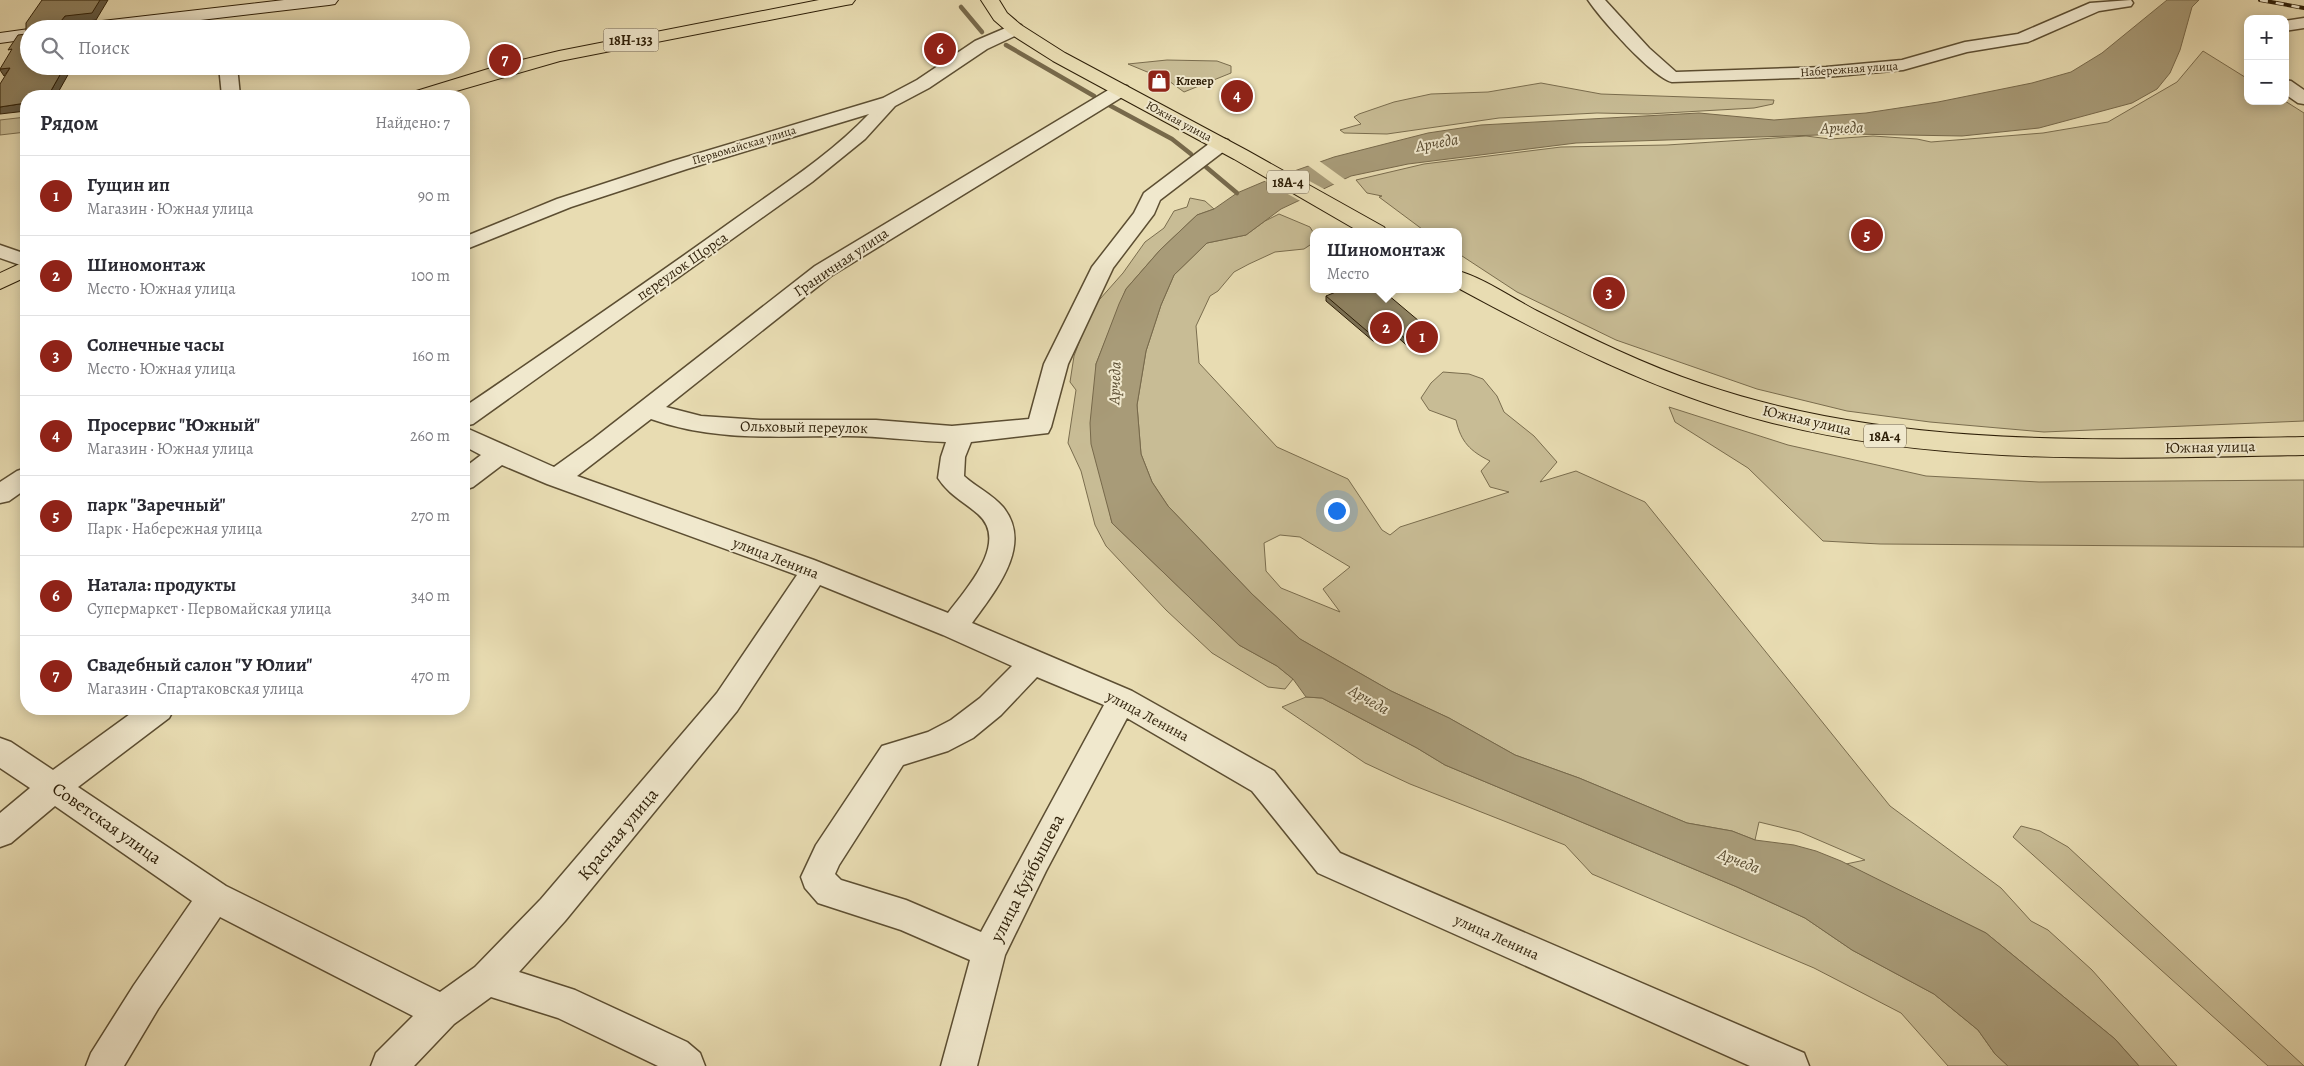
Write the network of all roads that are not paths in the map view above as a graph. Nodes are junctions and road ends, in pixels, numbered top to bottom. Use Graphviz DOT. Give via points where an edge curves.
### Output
graph roads {
  1 [pos="328,0"];
  2 [pos="846,0"];
  3 [pos="990,0"];
  4 [pos="1596,0"];
  5 [pos="2119,2"];
  6 [pos="154,20"];
  7 [pos="2304,23"];
  8 [pos="2289,25"];
  9 [pos="1015,29"];
  10 [pos="20,35"];
  11 [pos="0,38"];
  12 [pos="229,75"];
  13 [pos="230,90"];
  14 [pos="440,90"];
  15 [pos="1121,90"];
  16 [pos="889,102"];
  17 [pos="1221,144"];
  18 [pos="1369,228"];
  19 [pos="470,242"];
  20 [pos="0,251"];
  21 [pos="20,259"];
  22 [pos="20,271"];
  23 [pos="1462,280"];
  24 [pos="0,282"];
  25 [pos="648,409"];
  26 [pos="470,414"];
  27 [pos="1039,427"];
  28 [pos="962,434"];
  29 [pos="470,438"];
  30 [pos="2304,446"];
  31 [pos="500,454"];
  32 [pos="470,476"];
  33 [pos="556,478"];
  34 [pos="20,481"];
  35 [pos="0,494"];
  36 [pos="814,572"];
  37 [pos="953,626"];
  38 [pos="1033,663"];
  39 [pos="1122,700"];
  40 [pos="151,715"];
  41 [pos="0,751"];
  42 [pos="54,787"];
  43 [pos="0,833"];
  44 [pos="214,897"];
  45 [pos="989,952"];
  46 [pos="487,979"];
  47 [pos="442,1012"];
  48 [pos="104,1066"];
  49 [pos="389,1066"];
  50 [pos="687,1066"];
  51 [pos="958,1066"];
  52 [pos="1791,1066"];
  1 -- 6 [label="street"];
  2 -- 14 [label="main road, 18Н-133" via="568,54"];
  3 -- 9 [label="main road, Южная улица / 18А-4" via="1000,16"];
  4 -- 5 [label="street, Набережная улица" via="1643,52 1672,77 1826,72 1903,65 1965,47 2022,38 2096,6"];
  7 -- 8 [label="street"];
  9 -- 15 [label="main road, Южная улица / 18А-4"];
  9 -- 16 [label="street, Первомайская улица" via="981,45 923,84"];
  10 -- 11 [label="street"];
  12 -- 13 [label="street"];
  15 -- 17 [label="main road, Южная улица / 18А-4"];
  15 -- 25 [label="street, Граничная улица" via="823,271"];
  16 -- 19 [label="street, Первомайская улица" via="564,203"];
  16 -- 26 [label="street, переулок Щорса" via="872,124 792,187"];
  17 -- 18 [label="main road, Южная улица / 18А-4"];
  17 -- 27 [label="street" via="1151,197 1144,214 1103,267 1056,364"];
  20 -- 21 [label="street"];
  22 -- 24 [label="main road"];
  23 -- 30 [label="main road, Южная улица / 18А-4" via="1614,359 1694,391 1817,424 1881,436 1955,444 2074,448"];
  25 -- 28 [label="street, Ольховый переулок" via="662,416 701,425 877,428"];
  25 -- 33 [label="street, Граничная улица"];
  27 -- 28 [label="street, Ольховый переулок"];
  28 -- 37 [label="street" via="953,457 951,478 961,490 996,516 1003,530 1003,546 994,568"];
  29 -- 31 [label="street, улица Ленина"];
  31 -- 32 [label="street"];
  31 -- 33 [label="street, улица Ленина"];
  33 -- 36 [label="street, улица Ленина"];
  34 -- 35 [label="street"];
  36 -- 37 [label="street, улица Ленина"];
  36 -- 46 [label="street, Красная улица" via="704,731 553,910"];
  37 -- 38 [label="street, улица Ленина"];
  38 -- 39 [label="street, улица Ленина"];
  38 -- 45 [label="street" via="961,729 930,744 893,755 827,855 817,877 830,892 906,916"];
  39 -- 45 [label="street, улица Куйбышева"];
  39 -- 52 [label="street, улица Ленина" via="1263,781 1329,863"];
  40 -- 42 [label="street"];
  41 -- 42 [label="street, Советская улица"];
  42 -- 43 [label="street"];
  42 -- 44 [label="street, Советская улица"];
  44 -- 47 [label="street, Советская улица"];
  44 -- 48 [label="street"];
  45 -- 51 [label="street, улица Куйбышева"];
  46 -- 47 [label="street, Красная улица"];
  46 -- 50 [label="street" via="563,1002 674,1055"];
  47 -- 49 [label="street, Красная улица"];
}
